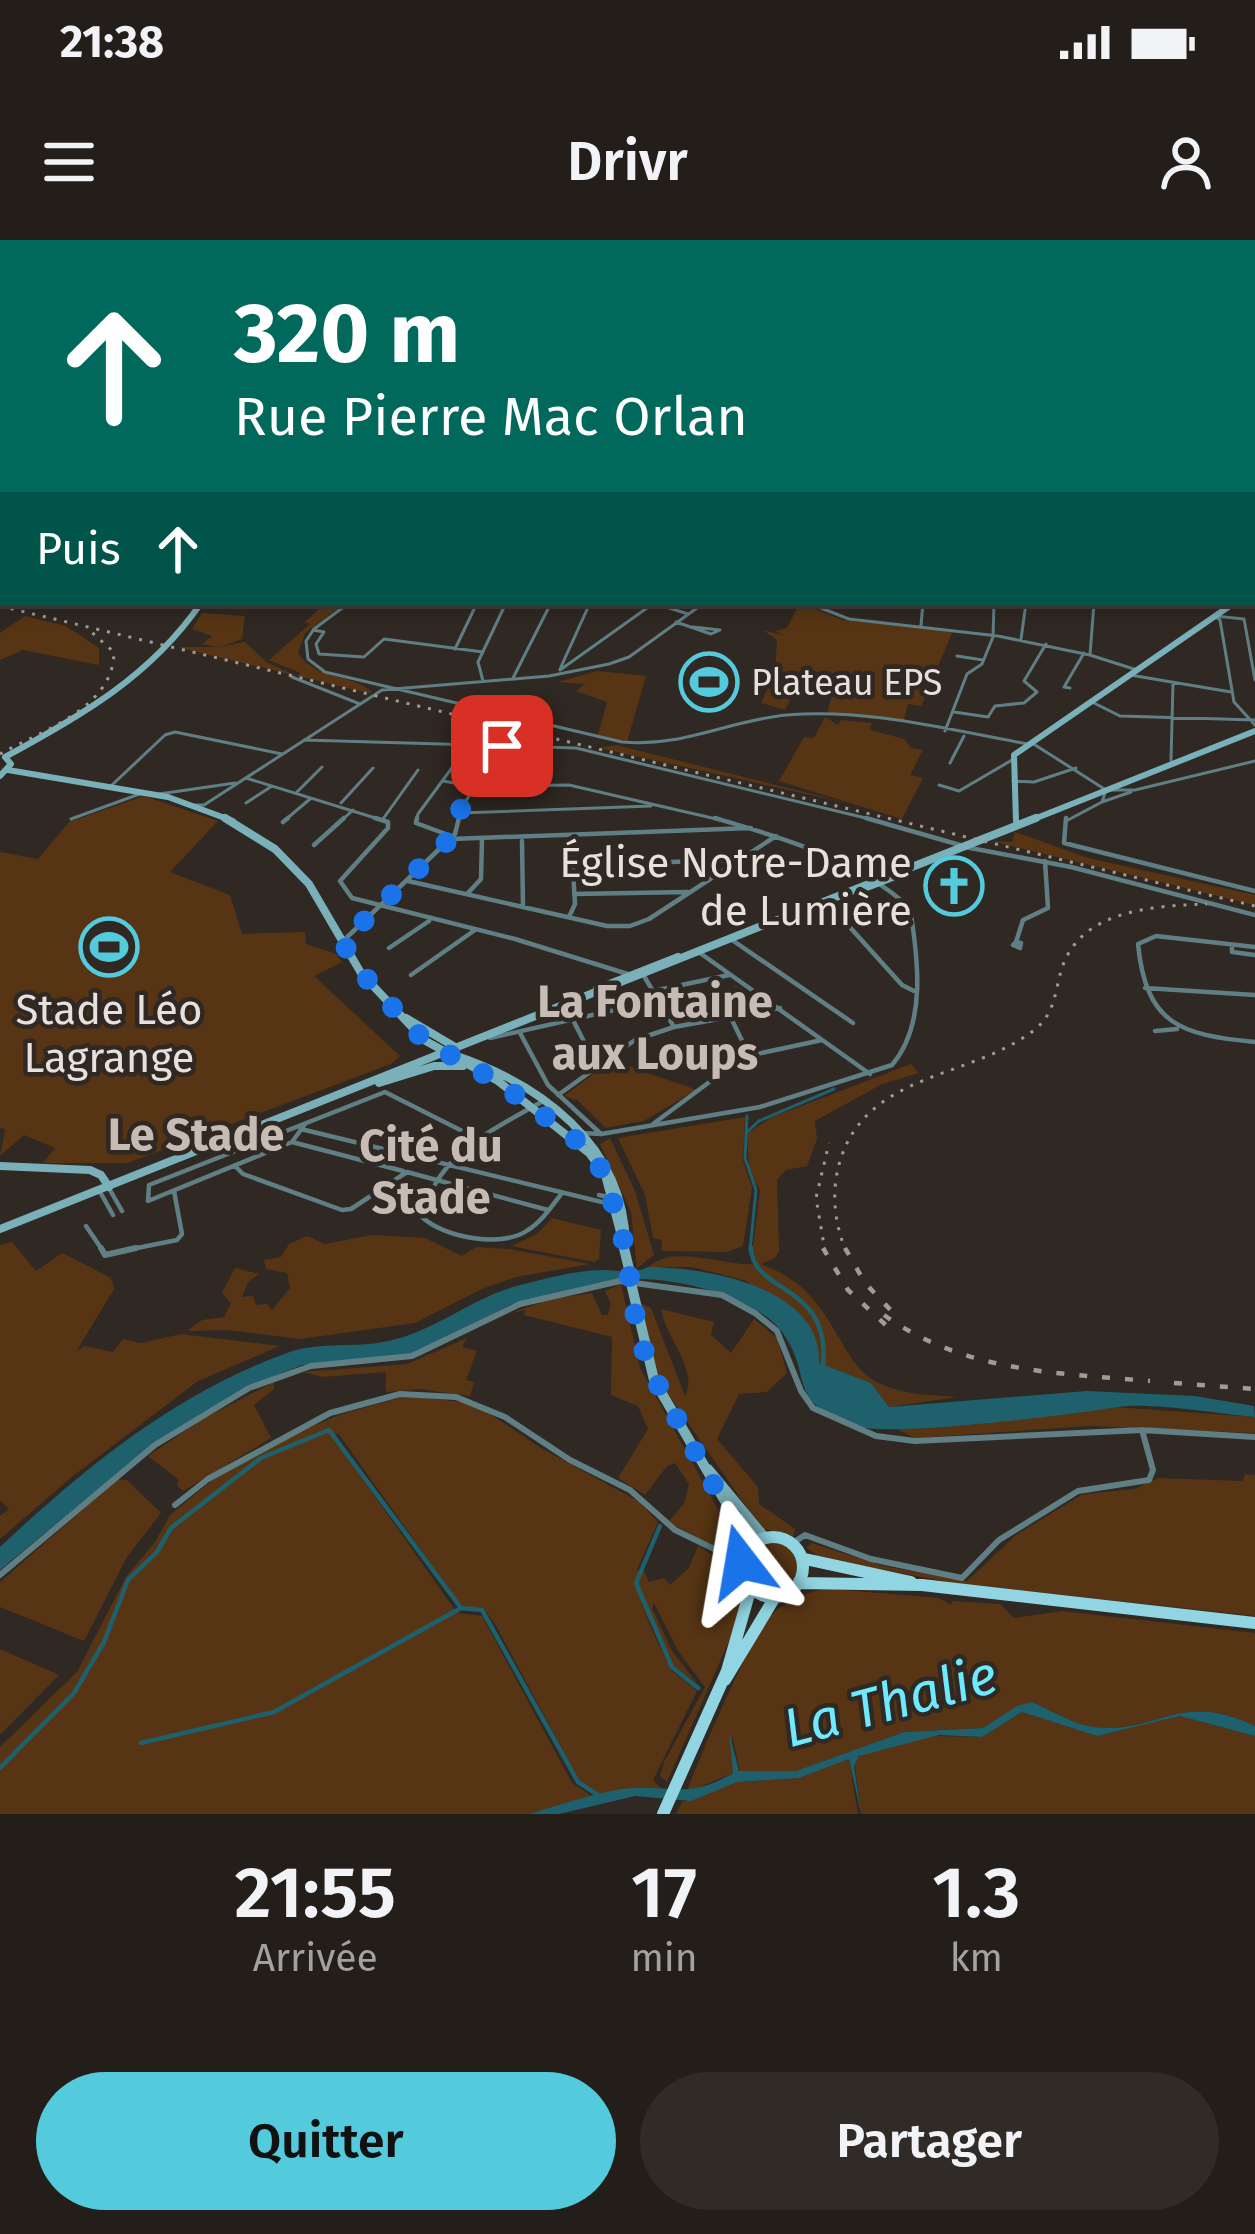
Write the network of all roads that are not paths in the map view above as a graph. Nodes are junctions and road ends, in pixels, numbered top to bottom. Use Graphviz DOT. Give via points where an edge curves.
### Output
graph roads {
  1 [pos="199,606"];
  2 [pos="345,606"];
  3 [pos="476,606"];
  4 [pos="505,606"];
  5 [pos="549,606"];
  6 [pos="589,606"];
  7 [pos="649,606"];
  8 [pos="663,606"];
  9 [pos="698,606"];
  10 [pos="816,606"];
  11 [pos="923,606"];
  12 [pos="994,606"];
  13 [pos="1026,606"];
  14 [pos="1094,606"];
  15 [pos="1230,606"];
  16 [pos="688,614"];
  17 [pos="331,616"];
  18 [pos="1216,616"];
  19 [pos="676,622"];
  20 [pos="921,625"];
  21 [pos="693,627"];
  22 [pos="313,630"];
  23 [pos="324,632"];
  24 [pos="993,635"];
  25 [pos="1021,640"];
  26 [pos="1046,644"];
  27 [pos="455,649"];
  28 [pos="483,652"];
  29 [pos="1087,654"];
  30 [pos="957,656"];
  31 [pos="983,661"];
  32 [pos="560,672"];
  33 [pos="1134,673"];
  34 [pos="292,677"];
  35 [pos="513,679"];
  36 [pos="1255,680"];
  37 [pos="483,681"];
  38 [pos="1173,682"];
  39 [pos="413,687"];
  40 [pos="1070,688"];
  41 [pos="387,689"];
  42 [pos="405,691"];
  43 [pos="1231,692"];
  44 [pos="418,696"];
  45 [pos="1092,702"];
  46 [pos="360,704"];
  47 [pos="954,712"];
  48 [pos="1171,719"];
  49 [pos="1254,725"];
  50 [pos="945,731"];
  51 [pos="965,734"];
  52 [pos="304,740"];
  53 [pos="1031,743"];
  54 [pos="469,745"];
  55 [pos="502,746"];
  56 [pos="282,754"];
  57 [pos="3,756"];
  58 [pos="1012,760"];
  59 [pos="1255,761"];
  60 [pos="1172,762"];
  61 [pos="950,763"];
  62 [pos="322,767"];
  63 [pos="373,768"];
  64 [pos="1076,768"];
  65 [pos="418,770"];
  66 [pos="4,773"];
  67 [pos="243,780"];
  68 [pos="442,781"];
  69 [pos="1013,781"];
  70 [pos="1128,781"];
  71 [pos="112,785"];
  72 [pos="938,785"];
  73 [pos="272,786"];
  74 [pos="477,787"];
  75 [pos="1137,789"];
  76 [pos="146,792"];
  77 [pos="216,792"];
  78 [pos="296,793"];
  79 [pos="159,794"];
  80 [pos="1102,795"];
  81 [pos="312,798"];
  82 [pos="246,803"];
  83 [pos="655,804"];
  84 [pos="339,806"];
  85 [pos="204,807"];
  86 [pos="353,810"];
  87 [pos="459,813"];
  88 [pos="383,818"];
  89 [pos="71,819"];
  90 [pos="283,822"];
  91 [pos="1016,822"];
  92 [pos="752,828"];
  93 [pos="776,836"];
  94 [pos="571,837"];
  95 [pos="452,838"];
  96 [pos="522,838"];
  97 [pos="482,839"];
  98 [pos="314,845"];
  99 [pos="962,846"];
  100 [pos="739,860"];
  101 [pos="1045,861"];
  102 [pos="572,865"];
  103 [pos="880,879"];
  104 [pos="408,881"];
  105 [pos="692,892"];
  106 [pos="1255,892"];
  107 [pos="468,893"];
  108 [pos="574,894"];
  109 [pos="380,907"];
  110 [pos="524,907"];
  111 [pos="838,914"];
  112 [pos="1255,915"];
  113 [pos="569,917"];
  114 [pos="431,920"];
  115 [pos="764,925"];
  116 [pos="475,930"];
  117 [pos="732,940"];
  118 [pos="342,942"];
  119 [pos="1016,942"];
  120 [pos="389,948"];
  121 [pos="1255,951"];
  122 [pos="700,953"];
  123 [pos="656,965"];
  124 [pos="731,974"];
  125 [pos="411,975"];
  126 [pos="631,975"];
  127 [pos="644,976"];
  128 [pos="619,980"];
  129 [pos="1144,988"];
  130 [pos="653,991"];
  131 [pos="914,991"];
  132 [pos="591,994"];
  133 [pos="1255,994"];
  134 [pos="658,1000"];
  135 [pos="780,1008"];
  136 [pos="400,1014"];
  137 [pos="731,1018"];
  138 [pos="573,1021"];
  139 [pos="853,1023"];
  140 [pos="674,1027"];
  141 [pos="1177,1029"];
  142 [pos="1155,1031"];
  143 [pos="520,1033"];
  144 [pos="484,1038"];
  145 [pos="824,1039"];
  146 [pos="424,1040"];
  147 [pos="1255,1042"];
  148 [pos="449,1051"];
  149 [pos="749,1055"];
  150 [pos="416,1063"];
  151 [pos="478,1064"];
  152 [pos="598,1069"];
  153 [pos="870,1074"];
  154 [pos="558,1095"];
  155 [pos="333,1097"];
  156 [pos="538,1104"];
  157 [pos="303,1126"];
  158 [pos="649,1127"];
  159 [pos="601,1134"];
  160 [pos="583,1139"];
  161 [pos="480,1140"];
  162 [pos="292,1142"];
  163 [pos="448,1165"];
  164 [pos="0,1166"];
  165 [pos="235,1166"];
  166 [pos="407,1172"];
  167 [pos="436,1178"];
  168 [pos="608,1185"];
  169 [pos="104,1188"];
  170 [pos="174,1190"];
  171 [pos="562,1193"];
  172 [pos="599,1195"];
  173 [pos="589,1197"];
  174 [pos="616,1202"];
  175 [pos="548,1210"];
  176 [pos="122,1211"];
  177 [pos="113,1215"];
  178 [pos="86,1226"];
  179 [pos="0,1229"];
  180 [pos="1142,1430"];
  181 [pos="1255,1437"];
  182 [pos="706,1468"];
  183 [pos="175,1505"];
  184 [pos="766,1539"];
  185 [pos="791,1544"];
  186 [pos="744,1556"];
  187 [pos="804,1559"];
  188 [pos="0,1575"];
  189 [pos="801,1583"];
  190 [pos="922,1586"];
  191 [pos="751,1587"];
  192 [pos="775,1596"];
  193 [pos="1255,1623"];
  194 [pos="718,1689"];
  195 [pos="665,1809"];
  1 -- 57 [label="main road" via="145,673"];
  2 -- 17 [label="street"];
  3 -- 27 [label="street"];
  4 -- 28 [label="street"];
  5 -- 35 [label="street"];
  6 -- 32 [label="street"];
  7 -- 32 [label="street"];
  8 -- 16 [label="street"];
  9 -- 16 [label="street"];
  10 -- 20 [label="street" via="849,619"];
  11 -- 20 [label="street"];
  12 -- 24 [label="street"];
  13 -- 25 [label="street"];
  14 -- 29 [label="street"];
  15 -- 18 [label="main road"];
  16 -- 19 [label="street"];
  17 -- 22 [label="street"];
  17 -- 23 [label="street"];
  18 -- 33 [label="main road"];
  18 -- 36 [label="street" via="1244,619"];
  18 -- 43 [label="street"];
  19 -- 21 [label="street"];
  19 -- 32 [label="street" via="624,660"];
  20 -- 24 [label="street"];
  22 -- 23 [label="street"];
  22 -- 41 [label="street" via="304,648 314,665"];
  23 -- 27 [label="street" via="316,644 323,656 362,658 384,639"];
  24 -- 25 [label="street"];
  24 -- 31 [label="street"];
  25 -- 26 [label="street"];
  26 -- 29 [label="street"];
  26 -- 47 [label="street" via="1024,681 1037,694 1020,707 995,706 985,717"];
  27 -- 28 [label="street"];
  28 -- 37 [label="street"];
  29 -- 33 [label="street"];
  29 -- 40 [label="street" via="1064,687"];
  30 -- 31 [label="street"];
  31 -- 47 [label="street" via="967,674"];
  32 -- 35 [label="street"];
  33 -- 38 [label="street"];
  33 -- 45 [label="main road"];
  34 -- 46 [label="street"];
  35 -- 37 [label="street"];
  37 -- 39 [label="street"];
  38 -- 43 [label="street"];
  38 -- 48 [label="street"];
  39 -- 42 [label="street"];
  39 -- 44 [label="street"];
  41 -- 42 [label="street"];
  41 -- 46 [label="street"];
  42 -- 44 [label="street"];
  43 -- 49 [label="street"];
  44 -- 50 [label="street" via="640,745 797,714"];
  45 -- 48 [label="street" via="1120,716"];
  45 -- 53 [label="main road"];
  46 -- 52 [label="street"];
  47 -- 50 [label="street"];
  48 -- 49 [label="street"];
  48 -- 60 [label="street"];
  49 -- 60 [label="main road"];
  50 -- 51 [label="street"];
  51 -- 53 [label="street"];
  51 -- 61 [label="street"];
  52 -- 54 [label="street"];
  52 -- 56 [label="street"];
  53 -- 58 [label="main road"];
  53 -- 64 [label="street"];
  54 -- 55 [label="street"];
  54 -- 68 [label="street"];
  55 -- 74 [label="street"];
  55 -- 99 [label="street" via="576,748"];
  56 -- 67 [label="street"];
  56 -- 71 [label="street" via="176,732"];
  57 -- 66 [label="main road" via="11,764"];
  58 -- 69 [label="main road"];
  58 -- 72 [label="street" via="959,791"];
  59 -- 75 [label="street"];
  60 -- 70 [label="main road"];
  62 -- 78 [label="street"];
  63 -- 84 [label="street"];
  64 -- 69 [label="street" via="1038,782"];
  64 -- 80 [label="street"];
  65 -- 88 [label="street"];
  66 -- 71 [label="main road"];
  67 -- 73 [label="street"];
  67 -- 77 [label="street"];
  68 -- 74 [label="street"];
  68 -- 95 [label="street" via="413,821"];
  69 -- 91 [label="main road"];
  70 -- 75 [label="street"];
  70 -- 80 [label="main road"];
  71 -- 76 [label="main road"];
  73 -- 78 [label="street"];
  73 -- 82 [label="street"];
  74 -- 83 [label="street" via="569,784"];
  74 -- 87 [label="street"];
  75 -- 80 [label="street"];
  75 -- 80 [label="street"];
  76 -- 79 [label="main road"];
  76 -- 89 [label="street"];
  77 -- 79 [label="street"];
  77 -- 85 [label="street"];
  78 -- 81 [label="street"];
  79 -- 85 [label="main road"];
  80 -- 91 [label="main road"];
  80 -- 99 [label="main road"];
  80 -- 106 [label="street" via="1070,815 1061,841"];
  81 -- 84 [label="street"];
  81 -- 90 [label="street"];
  83 -- 87 [label="street"];
  83 -- 92 [label="street"];
  84 -- 86 [label="street"];
  85 -- 118 [label="main road" via="287,859"];
  86 -- 88 [label="street"];
  86 -- 98 [label="street"];
  87 -- 95 [label="street"];
  88 -- 109 [label="street" via="388,828 340,881 352,898"];
  91 -- 99 [label="main road"];
  92 -- 93 [label="street"];
  92 -- 94 [label="street"];
  93 -- 100 [label="street"];
  93 -- 103 [label="street"];
  94 -- 96 [label="street"];
  94 -- 102 [label="street"];
  95 -- 97 [label="street"];
  95 -- 104 [label="street"];
  96 -- 97 [label="street"];
  96 -- 110 [label="street"];
  97 -- 107 [label="street" via="480,882"];
  99 -- 101 [label="street"];
  99 -- 103 [label="main road"];
  100 -- 102 [label="street"];
  100 -- 105 [label="street"];
  101 -- 112 [label="street"];
  101 -- 119 [label="street" via="1048,908 1023,920"];
  102 -- 108 [label="street"];
  103 -- 115 [label="main road"];
  103 -- 131 [label="street" via="910,908"];
  104 -- 107 [label="street"];
  104 -- 109 [label="street"];
  105 -- 108 [label="street"];
  105 -- 113 [label="street" via="630,926"];
  107 -- 110 [label="street"];
  108 -- 113 [label="street"];
  109 -- 114 [label="street"];
  109 -- 118 [label="street"];
  110 -- 113 [label="street"];
  111 -- 131 [label="street"];
  114 -- 116 [label="street"];
  114 -- 120 [label="street"];
  115 -- 117 [label="main road"];
  115 -- 123 [label="main road"];
  116 -- 125 [label="street"];
  116 -- 126 [label="street"];
  117 -- 122 [label="main road"];
  117 -- 139 [label="street"];
  118 -- 136 [label="main road"];
  121 -- 129 [label="street" via="1156,936 1138,944"];
  122 -- 124 [label="street"];
  122 -- 127 [label="main road"];
  123 -- 126 [label="main road"];
  123 -- 127 [label="street"];
  124 -- 130 [label="street"];
  124 -- 135 [label="street"];
  126 -- 128 [label="main road"];
  127 -- 128 [label="street"];
  127 -- 130 [label="street"];
  127 -- 132 [label="main road"];
  128 -- 132 [label="main road"];
  129 -- 133 [label="street"];
  129 -- 141 [label="street"];
  130 -- 134 [label="street"];
  131 -- 153 [label="street" via="911,1041 898,1060"];
  132 -- 144 [label="main road"];
  134 -- 138 [label="street"];
  134 -- 140 [label="street"];
  135 -- 137 [label="street"];
  135 -- 145 [label="street"];
  136 -- 146 [label="main road"];
  136 -- 148 [label="main road"];
  137 -- 140 [label="street"];
  137 -- 149 [label="street"];
  138 -- 143 [label="street"];
  138 -- 152 [label="street"];
  140 -- 152 [label="street" via="631,1042"];
  141 -- 142 [label="street"];
  141 -- 147 [label="street"];
  143 -- 144 [label="street"];
  143 -- 154 [label="street"];
  144 -- 148 [label="main road"];
  144 -- 151 [label="main road"];
  145 -- 149 [label="street"];
  145 -- 153 [label="street"];
  146 -- 148 [label="main road"];
  146 -- 150 [label="main road"];
  148 -- 150 [label="main road"];
  148 -- 151 [label="main road"];
  149 -- 158 [label="street"];
  150 -- 155 [label="main road"];
  151 -- 155 [label="main road" via="434,1066"];
  151 -- 156 [label="main road"];
  152 -- 154 [label="street"];
  153 -- 158 [label="street" via="760,1108"];
  154 -- 159 [label="street"];
  155 -- 169 [label="main road"];
  156 -- 160 [label="main road"];
  156 -- 161 [label="street"];
  157 -- 161 [label="street" via="385,1092"];
  157 -- 162 [label="street"];
  157 -- 163 [label="street"];
  157 -- 170 [label="street" via="149,1185 145,1194 148,1201"];
  158 -- 159 [label="street"];
  159 -- 160 [label="street"];
  160 -- 168 [label="main road"];
  160 -- 174 [label="main road" via="612,1172"];
  161 -- 163 [label="street"];
  162 -- 165 [label="street"];
  162 -- 166 [label="street"];
  163 -- 167 [label="street"];
  163 -- 171 [label="street"];
  164 -- 169 [label="main road" via="90,1170"];
  165 -- 166 [label="street" via="347,1211"];
  165 -- 170 [label="street"];
  166 -- 167 [label="street"];
  167 -- 175 [label="street"];
  167 -- 175 [label="street" via="423,1213 435,1230 506,1239"];
  168 -- 172 [label="street"];
  168 -- 174 [label="main road"];
  169 -- 176 [label="street"];
  169 -- 177 [label="street"];
  169 -- 179 [label="main road"];
  170 -- 178 [label="street" via="180,1237 105,1255"];
  171 -- 173 [label="street"];
  171 -- 175 [label="street"];
  172 -- 173 [label="street"];
  172 -- 174 [label="street"];
  173 -- 174 [label="street"];
  174 -- 182 [label="main road, bridge" via="641,1344"];
  180 -- 181 [label="street"];
  180 -- 185 [label="street" via="1149,1480 1078,1491 999,1540 962,1578 805,1535"];
  180 -- 188 [label="street" via="915,1441 850,1429 807,1400 777,1331 754,1313 722,1295 620,1281 520,1304 412,1356 311,1366 248,1388 155,1445"];
  182 -- 184 [label="main road"];
  182 -- 186 [label="main road"];
  183 -- 186 [label="street" via="284,1435 373,1399 457,1397 630,1490 676,1530"];
  184 -- 185 [label="main road"];
  184 -- 186 [label="main road"];
  185 -- 187 [label="main road"];
  186 -- 191 [label="main road"];
  187 -- 189 [label="main road"];
  187 -- 190 [label="main road"];
  189 -- 190 [label="main road"];
  189 -- 192 [label="main road"];
  190 -- 193 [label="main road"];
  191 -- 192 [label="main road"];
  191 -- 194 [label="main road"];
  192 -- 194 [label="main road"];
  194 -- 195 [label="main road"];
}
